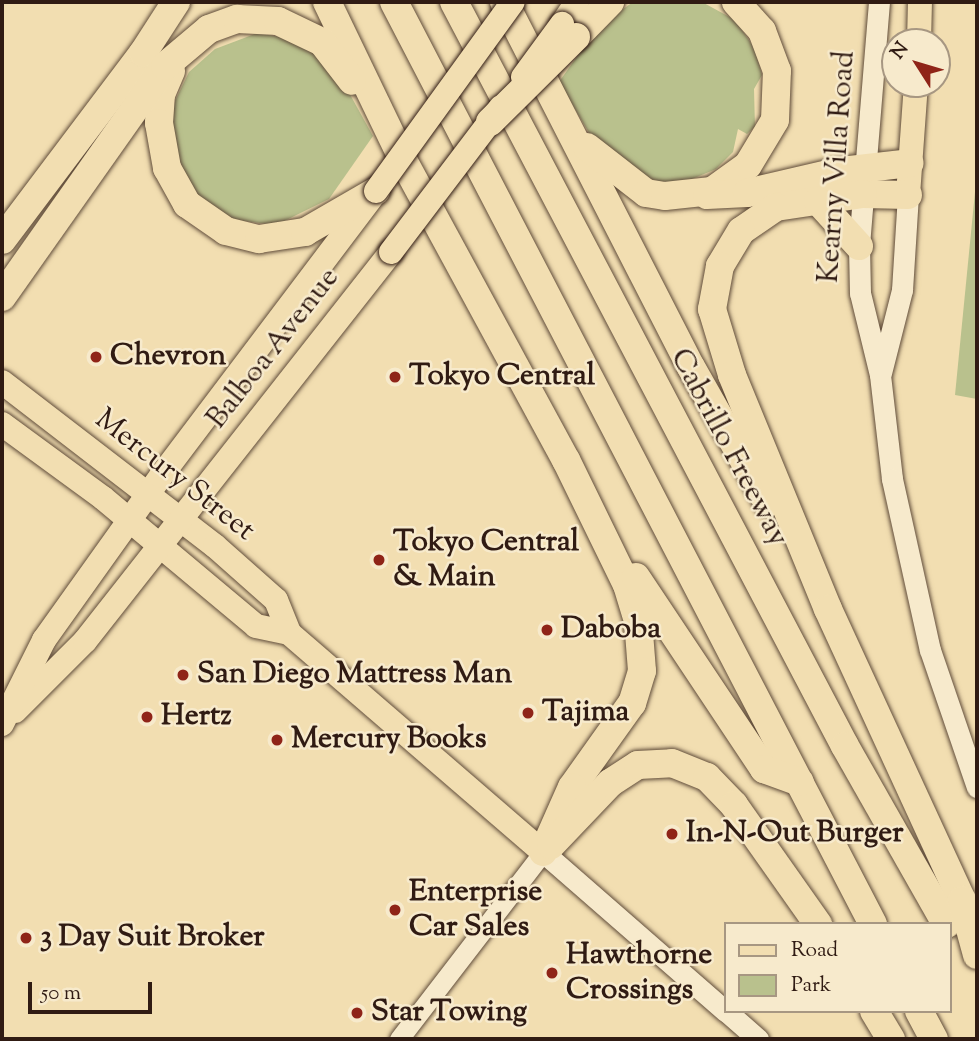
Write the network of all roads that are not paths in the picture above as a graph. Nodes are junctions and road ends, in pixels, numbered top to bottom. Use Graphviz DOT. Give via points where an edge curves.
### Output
graph roads {
  1 [pos="176,2"];
  2 [pos="327,2"];
  3 [pos="394,2"];
  4 [pos="454,2"];
  5 [pos="504,2"];
  6 [pos="513,2"];
  7 [pos="577,2"];
  8 [pos="610,2"];
  9 [pos="736,2"];
  10 [pos="879,2"];
  11 [pos="920,2"];
  12 [pos="919,28"];
  13 [pos="569,30"];
  14 [pos="189,41"];
  15 [pos="915,98"];
  16 [pos="490,122"];
  17 [pos="572,133"];
  18 [pos="403,160"];
  19 [pos="910,163"];
  20 [pos="864,182"];
  21 [pos="376,191"];
  22 [pos="701,195"];
  23 [pos="908,195"];
  24 [pos="817,201"];
  25 [pos="2,240"];
  26 [pos="859,246"];
  27 [pos="2,297"];
  28 [pos="880,375"];
  29 [pos="2,383"];
  30 [pos="2,424"];
  31 [pos="566,460"];
  32 [pos="148,494"];
  33 [pos="181,519"];
  34 [pos="130,520"];
  35 [pos="160,545"];
  36 [pos="828,609"];
  37 [pos="289,633"];
  38 [pos="3,722"];
  39 [pos="800,782"];
  40 [pos="977,787"];
  41 [pos="543,852"];
  42 [pos="816,922"];
  43 [pos="872,922"];
  44 [pos="945,922"];
  45 [pos="951,934"];
  46 [pos="977,956"];
  47 [pos="977,980"];
  48 [pos="724,1009"];
  49 [pos="728,1013"];
  50 [pos="875,1013"];
  51 [pos="920,1013"];
  52 [pos="399,1039"];
  53 [pos="758,1039"];
  54 [pos="891,1039"];
  55 [pos="933,1039"];
  1 -- 25 [label="highway"];
  2 -- 18 [label="highway"];
  3 -- 39 [label="highway"];
  4 -- 44 [label="highway, Cabrillo Freeway" via="845,746"];
  5 -- 17 [label="highway"];
  6 -- 21 [label="main road, Balboa Avenue, bridge"];
  7 -- 13 [label="main road"];
  8 -- 13 [label="highway"];
  9 -- 22 [label="highway" via="757,23 772,51 778,108 755,157 722,186"];
  10 -- 20 [label="main road, Kearny Villa Road"];
  11 -- 12 [label="main road"];
  13 -- 16 [label="highway, bridge"];
  14 -- 18 [label="highway" via="209,29 252,17 307,33 335,54"];
  14 -- 21 [label="highway" via="161,94 159,123 167,168 187,204 226,231 259,239 305,232"];
  14 -- 27 [label="highway" via="165,66"];
  15 -- 19 [label="main road, Kearny Villa Road"];
  16 -- 33 [label="main road, Balboa Avenue, bridge"];
  17 -- 22 [label="highway" via="613,171 646,193"];
  17 -- 36 [label="highway" via="691,367"];
  18 -- 31 [label="highway"];
  19 -- 20 [label="highway"];
  19 -- 23 [label="main road, Kearny Villa Road"];
  20 -- 22 [label="highway"];
  20 -- 23 [label="highway"];
  20 -- 24 [label="highway"];
  20 -- 26 [label="main road, Kearny Villa Road"];
  21 -- 32 [label="main road, Balboa Avenue"];
  23 -- 28 [label="main road, Kearny Villa Road" via="902,290"];
  24 -- 26 [label="highway"];
  24 -- 36 [label="highway" via="776,207 741,231 720,266 712,309 732,375"];
  26 -- 28 [label="main road, Kearny Villa Road" via="860,293"];
  28 -- 40 [label="main road, Kearny Villa Road" via="892,479 930,650"];
  29 -- 32 [label="main road, Mercury Street"];
  30 -- 34 [label="main road, Mercury Street"];
  31 -- 39 [label="highway" via="640,584 764,769"];
  31 -- 41 [label="highway" via="634,602 642,671 632,703 572,787"];
  32 -- 33 [label="main road, Mercury Street"];
  32 -- 34 [label="main road, Balboa Avenue"];
  33 -- 35 [label="main road, Balboa Avenue"];
  33 -- 37 [label="main road, Mercury Street" via="276,600"];
  34 -- 35 [label="main road, Mercury Street"];
  34 -- 38 [label="main road, Balboa Avenue" via="44,640"];
  35 -- 37 [label="main road, Mercury Street" via="256,626"];
  35 -- 38 [label="main road, Balboa Avenue" via="68,660"];
  36 -- 46 [label="highway" via="962,900"];
  37 -- 41 [label="main road, Mercury Street"];
  39 -- 43 [label="highway"];
  41 -- 42 [label="highway" via="610,783 638,765 672,763 706,776 734,805"];
  41 -- 48 [label="main road"];
  41 -- 52 [label="street"];
  45 -- 47 [label="highway"];
  49 -- 53 [label="main road"];
  50 -- 54 [label="highway"];
  51 -- 55 [label="highway"];
}
